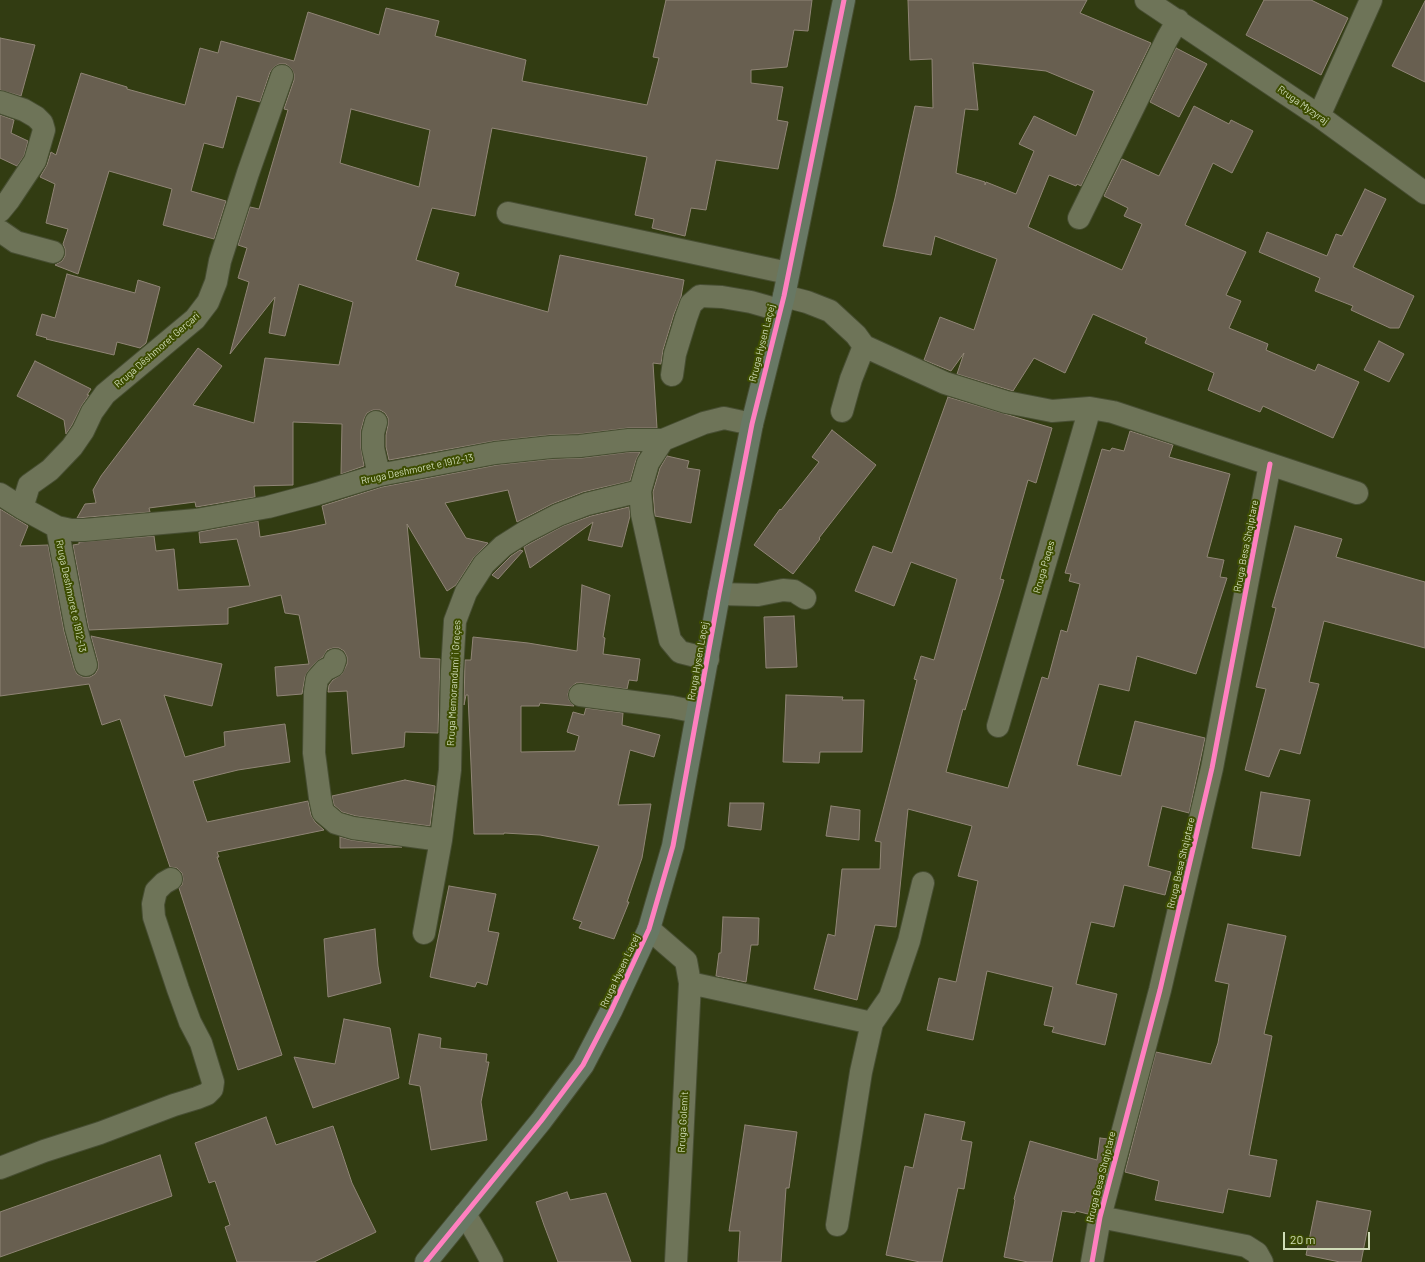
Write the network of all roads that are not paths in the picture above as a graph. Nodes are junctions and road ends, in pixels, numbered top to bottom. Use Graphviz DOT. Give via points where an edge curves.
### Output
graph roads {
  1 [pos="844,0"];
  2 [pos="1146,0"];
  3 [pos="1371,0"];
  4 [pos="1178,20"];
  5 [pos="282,76"];
  6 [pos="0,102"];
  7 [pos="1319,116"];
  8 [pos="1425,193"];
  9 [pos="0,211"];
  10 [pos="508,213"];
  11 [pos="1079,218"];
  12 [pos="0,231"];
  13 [pos="53,252"];
  14 [pos="788,273"];
  15 [pos="781,303"];
  16 [pos="864,346"];
  17 [pos="672,374"];
  18 [pos="1090,408"];
  19 [pos="842,411"];
  20 [pos="376,422"];
  21 [pos="752,424"];
  22 [pos="663,440"];
  23 [pos="1270,464"];
  24 [pos="379,475"];
  25 [pos="640,491"];
  26 [pos="1357,493"];
  27 [pos="0,494"];
  28 [pos="22,508"];
  29 [pos="57,526"];
  30 [pos="719,594"];
  31 [pos="805,598"];
  32 [pos="708,659"];
  33 [pos="335,660"];
  34 [pos="86,665"];
  35 [pos="580,695"];
  36 [pos="697,712"];
  37 [pos="998,726"];
  38 [pos="441,840"];
  39 [pos="171,879"];
  40 [pos="923,883"];
  41 [pos="649,929"];
  42 [pos="424,933"];
  43 [pos="690,983"];
  44 [pos="872,1023"];
  45 [pos="0,1168"];
  46 [pos="465,1214"];
  47 [pos="1100,1217"];
  48 [pos="837,1225"];
  49 [pos="426,1262"];
  50 [pos="492,1262"];
  51 [pos="676,1262"];
  52 [pos="1092,1262"];
  53 [pos="1262,1262"];
  1 -- 14 [label="main road, Rruga Hysen Laçej"];
  2 -- 4 [label="street, Rruga Myzyraj"];
  3 -- 7 [label="street"];
  4 -- 7 [label="street, Rruga Myzyraj"];
  4 -- 11 [label="street"];
  5 -- 28 [label="street, Rruga Dëshmoret Gerçari" via="245,181 208,302 195,319 105,394 72,447 50,470 29,485"];
  6 -- 9 [label="street" via="36,117 44,130 35,161"];
  7 -- 8 [label="street, Rruga Myzyraj"];
  10 -- 14 [label="street"];
  12 -- 13 [label="street" via="16,242"];
  14 -- 15 [label="main road, Rruga Hysen Laçej"];
  15 -- 16 [label="street, Rruga Hysen Laçej" via="807,302 830,311"];
  15 -- 17 [label="street" via="700,296 691,304 675,354"];
  15 -- 21 [label="main road, Rruga Hysen Laçej"];
  16 -- 18 [label="street" via="945,383 1006,402 1052,411"];
  16 -- 19 [label="street"];
  18 -- 23 [label="street" via="1113,412"];
  18 -- 37 [label="street, Rruga Paqes"];
  20 -- 24 [label="street" via="373,448"];
  21 -- 22 [label="street, Rruga Deshmoret e 1912-13" via="724,418 704,423"];
  21 -- 30 [label="main road, Rruga Hysen Laçej"];
  22 -- 24 [label="street, Rruga Deshmoret e 1912-13" via="629,440 495,453"];
  22 -- 25 [label="street" via="648,463"];
  23 -- 26 [label="street"];
  23 -- 47 [label="street, Rruga Besa Shqiptare" via="1212,768 1160,990"];
  24 -- 29 [label="street, Rruga Deshmoret e 1912-13" via="310,496 235,514 84,530"];
  25 -- 32 [label="street" via="642,514 670,640 680,652"];
  25 -- 38 [label="street, Rruga Memorandumi i Greçes" via="587,504 525,532 503,546 484,564 466,592 455,621 450,770"];
  27 -- 28 [label="street, Rruga Deshmoret e 1912-13"];
  28 -- 29 [label="street, Rruga Deshmoret e 1912-13"];
  29 -- 34 [label="street, Rruga Deshmoret e 1912-13" via="76,628"];
  30 -- 31 [label="street" via="758,595 783,590"];
  30 -- 32 [label="main road, Rruga Hysen Laçej"];
  32 -- 36 [label="main road, Rruga Hysen Laçej"];
  33 -- 38 [label="street" via="333,666 317,679 315,692 314,753 323,812 336,823 353,828"];
  35 -- 36 [label="street"];
  36 -- 41 [label="main road, Rruga Hysen Laçej" via="673,846"];
  38 -- 42 [label="street, Rruga Memorandumi i Greçes"];
  39 -- 45 [label="street" via="156,891 154,917 182,1002 201,1042 213,1082 212,1089 197,1098"];
  40 -- 44 [label="street" via="909,941 890,997"];
  41 -- 43 [label="street, Rruga Golemit" via="686,961"];
  41 -- 46 [label="main road, Rruga Hysen Laçej" via="583,1065"];
  43 -- 44 [label="street"];
  43 -- 51 [label="street, Rruga Golemit"];
  44 -- 48 [label="street" via="861,1072"];
  46 -- 49 [label="main road, Rruga Hysen Laçej"];
  46 -- 50 [label="street"];
  47 -- 52 [label="street, Rruga Besa Shqiptare"];
  47 -- 53 [label="street, Rruga Besa Shqiptare" via="1246,1246 1257,1253"];
}
